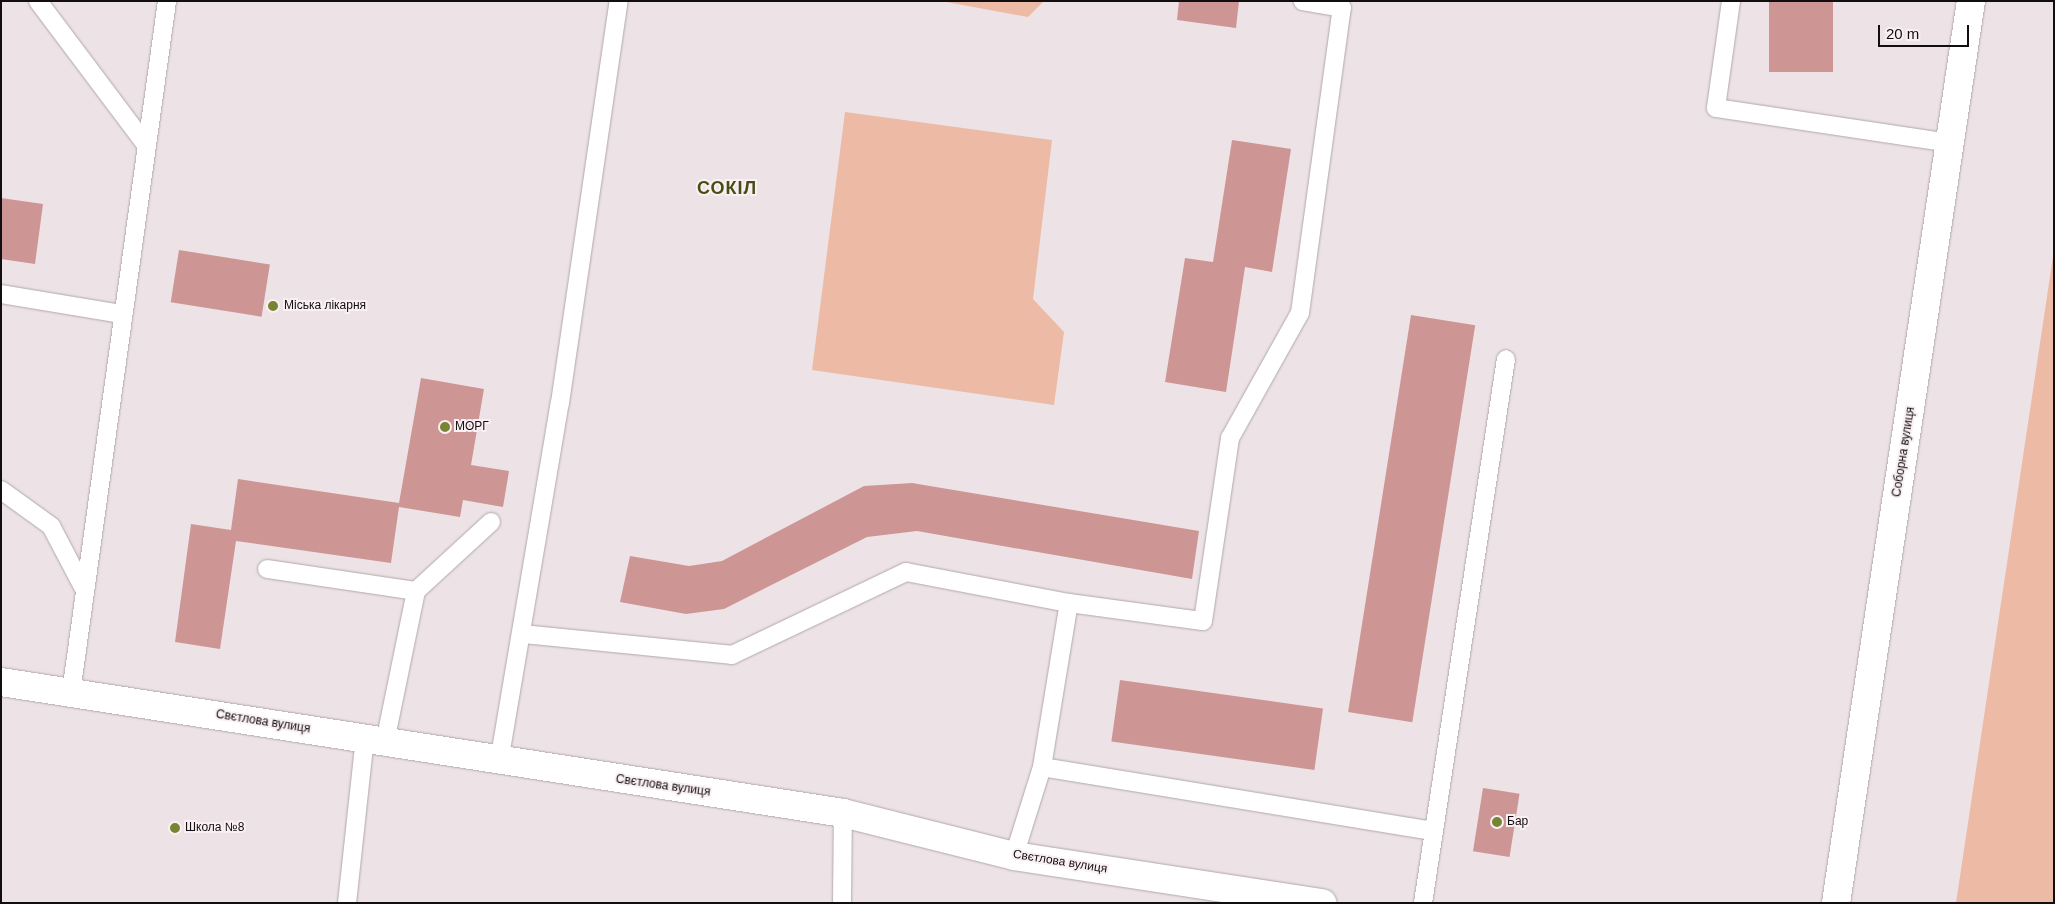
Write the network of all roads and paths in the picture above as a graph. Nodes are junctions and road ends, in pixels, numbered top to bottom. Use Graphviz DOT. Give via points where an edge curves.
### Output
graph roads {
  1 [pos="38,1"];
  2 [pos="167,1"];
  3 [pos="619,1"];
  4 [pos="1303,1"];
  5 [pos="1731,1"];
  6 [pos="1971,1"];
  7 [pos="1950,143"];
  8 [pos="146,145"];
  9 [pos="1,294"];
  10 [pos="122,314"];
  11 [pos="1506,359"];
  12 [pos="1,490"];
  13 [pos="490,522"];
  14 [pos="266,569"];
  15 [pos="84,589"];
  16 [pos="416,591"];
  17 [pos="1069,603"];
  18 [pos="523,634"];
  19 [pos="1,682"];
  20 [pos="71,693"];
  21 [pos="375,740"];
  22 [pos="500,762"];
  23 [pos="1042,767"];
  24 [pos="843,813"];
  25 [pos="1433,830"];
  26 [pos="1014,856"];
  27 [pos="347,903"];
  28 [pos="842,903"];
  29 [pos="1322,903"];
  30 [pos="1423,903"];
  31 [pos="1836,903"];
  1 -- 8 [label="lane"];
  2 -- 8 [label="lane"];
  3 -- 18 [label="lane"];
  4 -- 17 [label="lane" via="1342,8 1300,313 1230,438 1203,621"];
  5 -- 7 [label="lane" via="1716,108"];
  6 -- 7 [label="street, Соборна вулиця"];
  7 -- 31 [label="street, Соборна вулиця"];
  8 -- 10 [label="lane"];
  9 -- 10 [label="lane"];
  10 -- 15 [label="lane"];
  11 -- 25 [label="lane"];
  12 -- 15 [label="lane" via="51,526 72,559"];
  13 -- 16 [label="lane"];
  14 -- 16 [label="lane"];
  15 -- 20 [label="lane"];
  16 -- 21 [label="lane"];
  17 -- 18 [label="lane" via="906,572 732,655"];
  17 -- 23 [label="lane"];
  18 -- 22 [label="lane"];
  19 -- 20 [label="street, Свєтлова вулиця"];
  20 -- 21 [label="street, Свєтлова вулиця"];
  21 -- 22 [label="street, Свєтлова вулиця"];
  21 -- 27 [label="lane"];
  22 -- 24 [label="street, Свєтлова вулиця"];
  23 -- 25 [label="lane"];
  23 -- 26 [label="lane"];
  24 -- 26 [label="street, Свєтлова вулиця"];
  24 -- 28 [label="lane"];
  25 -- 30 [label="lane"];
  26 -- 29 [label="street, Свєтлова вулиця"];
}
